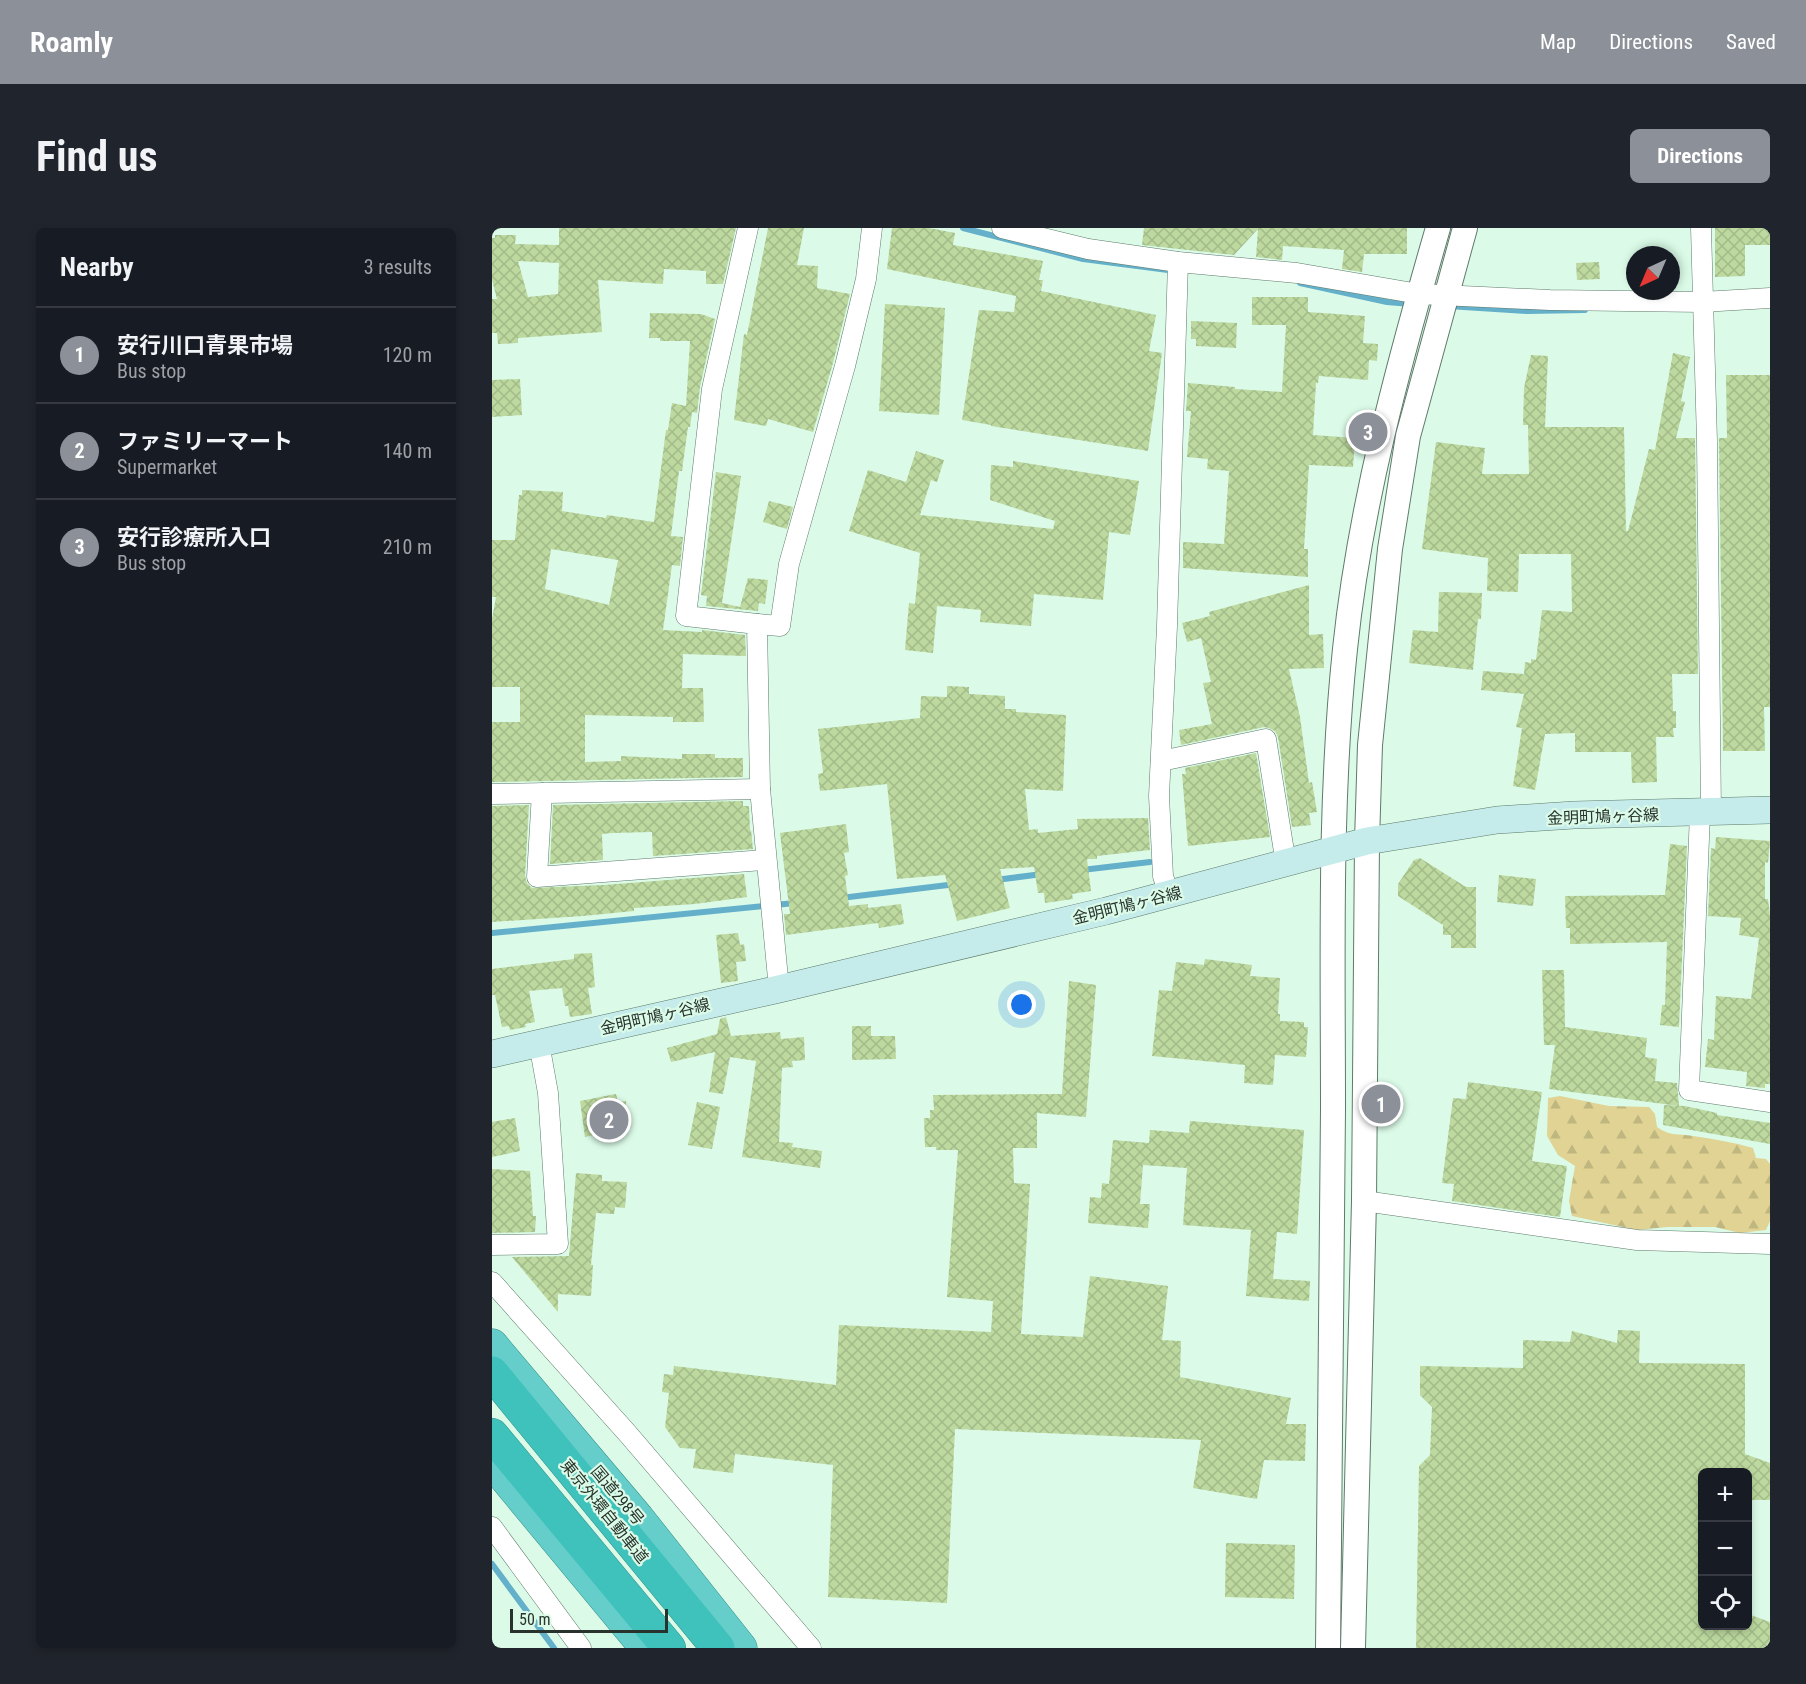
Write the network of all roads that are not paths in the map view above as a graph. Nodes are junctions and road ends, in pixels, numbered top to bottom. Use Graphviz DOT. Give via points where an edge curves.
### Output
graph roads {
  1 [pos="748,228"];
  2 [pos="872,228"];
  3 [pos="1002,228"];
  4 [pos="1438,228"];
  5 [pos="1465,228"];
  6 [pos="1701,228"];
  7 [pos="1178,261"];
  8 [pos="1419,294"];
  9 [pos="1446,295"];
  10 [pos="1770,298"];
  11 [pos="1702,302"];
  12 [pos="757,624"];
  13 [pos="1161,761"];
  14 [pos="760,789"];
  15 [pos="542,793"];
  16 [pos="492,794"];
  17 [pos="1770,810"];
  18 [pos="1705,813"];
  19 [pos="1367,841"];
  20 [pos="1333,851"];
  21 [pos="765,860"];
  22 [pos="1287,864"];
  23 [pos="1169,895"];
  24 [pos="779,989"];
  25 [pos="538,1043"];
  26 [pos="492,1054"];
  27 [pos="1770,1102"];
  28 [pos="1364,1201"];
  29 [pos="1770,1244"];
  30 [pos="492,1245"];
  31 [pos="492,1282"];
  32 [pos="492,1345"];
  33 [pos="492,1373"];
  34 [pos="492,1435"];
  35 [pos="492,1462"];
  36 [pos="638,1518"];
  37 [pos="492,1527"];
  38 [pos="580,1648"];
  39 [pos="644,1648"];
  40 [pos="669,1648"];
  41 [pos="718,1648"];
  42 [pos="741,1648"];
  43 [pos="751,1648"];
  44 [pos="811,1648"];
  45 [pos="1328,1648"];
  46 [pos="1353,1648"];
  1 -- 12 [label="street" via="712,389 686,616"];
  2 -- 12 [label="street" via="866,279 789,564 780,626"];
  3 -- 7 [label="street" via="1088,249"];
  4 -- 8 [label="street"];
  5 -- 9 [label="street"];
  6 -- 11 [label="street"];
  7 -- 8 [label="street" via="1297,273"];
  7 -- 13 [label="street"];
  8 -- 9 [label="street"];
  8 -- 20 [label="street" via="1384,421 1353,584 1339,717"];
  9 -- 11 [label="street"];
  9 -- 19 [label="street" via="1408,436 1390,549 1370,745"];
  10 -- 11 [label="street"];
  11 -- 18 [label="street" via="1707,441"];
  12 -- 14 [label="street"];
  13 -- 22 [label="street" via="1266,739"];
  13 -- 23 [label="street" via="1163,876"];
  14 -- 15 [label="street"];
  14 -- 21 [label="street"];
  15 -- 16 [label="street"];
  15 -- 21 [label="street" via="537,877"];
  17 -- 18 [label="main road, 金明町鳩ヶ谷線"];
  18 -- 19 [label="main road, 金明町鳩ヶ谷線" via="1497,820"];
  18 -- 27 [label="street" via="1689,1090"];
  19 -- 20 [label="main road, 金明町鳩ヶ谷線"];
  19 -- 28 [label="street"];
  20 -- 22 [label="main road, 金明町鳩ヶ谷線"];
  20 -- 45 [label="street"];
  21 -- 24 [label="street"];
  22 -- 23 [label="main road, 金明町鳩ヶ谷線"];
  23 -- 24 [label="main road, 金明町鳩ヶ谷線"];
  24 -- 25 [label="main road, 金明町鳩ヶ谷線"];
  25 -- 26 [label="main road, 金明町鳩ヶ谷線"];
  25 -- 30 [label="street" via="548,1093 558,1244"];
  28 -- 29 [label="street" via="1637,1240"];
  28 -- 46 [label="street"];
  31 -- 44 [label="street"];
  32 -- 36 [label="highway, 国道298号"];
  33 -- 41 [label="highway, 東京外環自動車道"];
  34 -- 40 [label="highway"];
  35 -- 39 [label="highway"];
  36 -- 42 [label="highway, 国道298号"];
  36 -- 43 [label="highway"];
  37 -- 38 [label="street"];
}
